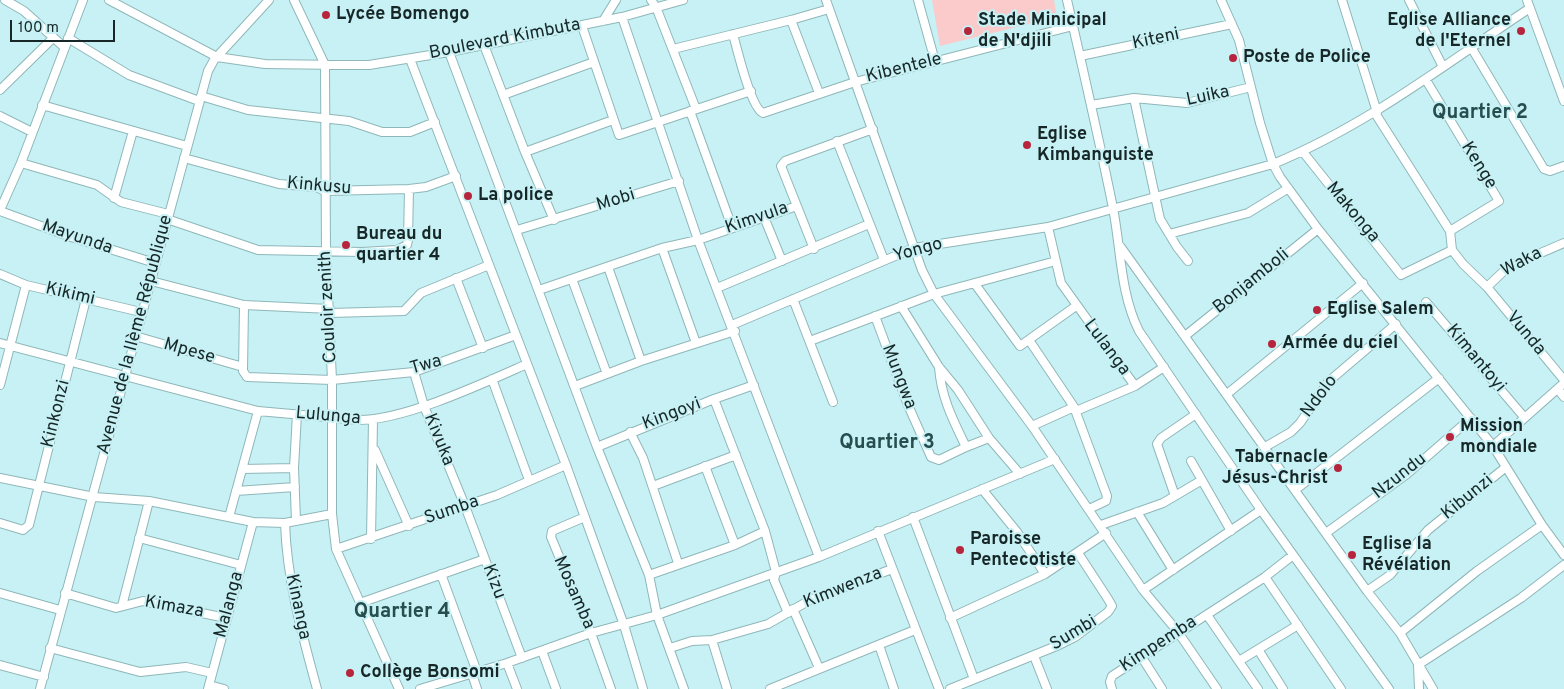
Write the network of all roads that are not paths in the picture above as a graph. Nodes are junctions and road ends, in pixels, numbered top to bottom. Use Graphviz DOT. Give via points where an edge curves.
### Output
graph roads {
  1 [pos="5,0"];
  2 [pos="83,0"];
  3 [pos="109,0"];
  4 [pos="269,0"];
  5 [pos="294,0"];
  6 [pos="616,0"];
  7 [pos="651,0"];
  8 [pos="683,0"];
  9 [pos="826,0"];
  10 [pos="918,0"];
  11 [pos="1067,0"];
  12 [pos="1221,0"];
  13 [pos="1342,0"];
  14 [pos="1410,0"];
  15 [pos="1528,4"];
  16 [pos="656,8"];
  17 [pos="829,9"];
  18 [pos="622,17"];
  19 [pos="790,20"];
  20 [pos="603,21"];
  21 [pos="1232,24"];
  22 [pos="582,26"];
  23 [pos="1073,26"];
  24 [pos="733,34"];
  25 [pos="53,38"];
  26 [pos="68,38"];
  27 [pos="484,45"];
  28 [pos="1471,47"];
  29 [pos="64,48"];
  30 [pos="673,49"];
  31 [pos="449,52"];
  32 [pos="1080,56"];
  33 [pos="217,57"];
  34 [pos="410,59"];
  35 [pos="936,61"];
  36 [pos="594,62"];
  37 [pos="325,64"];
  38 [pos="1443,68"];
  39 [pos="1426,80"];
  40 [pos="855,82"];
  41 [pos="1251,87"];
  42 [pos="0,90"];
  43 [pos="751,91"];
  44 [pos="819,93"];
  45 [pos="502,95"];
  46 [pos="200,98"];
  47 [pos="1134,98"];
  48 [pos="1564,100"];
  49 [pos="42,105"];
  50 [pos="1091,105"];
  51 [pos="693,110"];
  52 [pos="1376,113"];
  53 [pos="0,116"];
  54 [pos="326,118"];
  55 [pos="613,120"];
  56 [pos="436,122"];
  57 [pos="657,123"];
  58 [pos="873,129"];
  59 [pos="132,131"];
  60 [pos="32,132"];
  61 [pos="837,142"];
  62 [pos="187,146"];
  63 [pos="525,152"];
  64 [pos="1303,152"];
  65 [pos="184,158"];
  66 [pos="21,163"];
  67 [pos="1273,164"];
  68 [pos="1564,166"];
  69 [pos="456,176"];
  70 [pos="679,181"];
  71 [pos="409,189"];
  72 [pos="1287,189"];
  73 [pos="325,191"];
  74 [pos="1155,197"];
  75 [pos="114,198"];
  76 [pos="797,206"];
  77 [pos="1113,208"];
  78 [pos="0,211"];
  79 [pos="167,216"];
  80 [pos="764,217"];
  81 [pos="554,220"];
  82 [pos="869,224"];
  83 [pos="732,227"];
  84 [pos="1048,227"];
  85 [pos="1318,229"];
  86 [pos="517,230"];
  87 [pos="1450,231"];
  88 [pos="1169,234"];
  89 [pos="698,240"];
  90 [pos="1119,244"];
  91 [pos="1562,244"];
  92 [pos="662,248"];
  93 [pos="814,248"];
  94 [pos="914,248"];
  95 [pos="1452,250"];
  96 [pos="326,251"];
  97 [pos="1564,252"];
  98 [pos="884,260"];
  99 [pos="782,261"];
  100 [pos="1056,261"];
  101 [pos="1188,261"];
  102 [pos="155,263"];
  103 [pos="488,265"];
  104 [pos="608,267"];
  105 [pos="0,274"];
  106 [pos="456,278"];
  107 [pos="572,279"];
  108 [pos="151,281"];
  109 [pos="1363,283"];
  110 [pos="975,284"];
  111 [pos="26,285"];
  112 [pos="1487,287"];
  113 [pos="717,288"];
  114 [pos="540,290"];
  115 [pos="934,294"];
  116 [pos="86,299"];
  117 [pos="793,299"];
  118 [pos="1426,302"];
  119 [pos="244,305"];
  120 [pos="901,306"];
  121 [pos="1076,306"];
  122 [pos="330,311"];
  123 [pos="141,312"];
  124 [pos="875,316"];
  125 [pos="1396,324"];
  126 [pos="733,328"];
  127 [pos="136,336"];
  128 [pos="516,336"];
  129 [pos="1185,336"];
  130 [pos="1029,340"];
  131 [pos="810,341"];
  132 [pos="0,343"];
  133 [pos="696,343"];
  134 [pos="10,346"];
  135 [pos="483,348"];
  136 [pos="71,361"];
  137 [pos="641,361"];
  138 [pos="527,364"];
  139 [pos="243,367"];
  140 [pos="939,367"];
  141 [pos="1164,367"];
  142 [pos="414,372"];
  143 [pos="608,374"];
  144 [pos="124,377"];
  145 [pos="1439,378"];
  146 [pos="492,379"];
  147 [pos="332,380"];
  148 [pos="1564,381"];
  149 [pos="0,385"];
  150 [pos="754,385"];
  151 [pos="576,386"];
  152 [pos="1134,386"];
  153 [pos="1558,389"];
  154 [pos="1227,394"];
  155 [pos="1564,397"];
  156 [pos="714,399"];
  157 [pos="833,402"];
  158 [pos="424,406"];
  159 [pos="1075,409"];
  160 [pos="258,411"];
  161 [pos="297,414"];
  162 [pos="1196,414"];
  163 [pos="332,417"];
  164 [pos="1524,417"];
  165 [pos="1470,418"];
  166 [pos="373,420"];
  167 [pos="1032,426"];
  168 [pos="630,432"];
  169 [pos="989,438"];
  170 [pos="1493,446"];
  171 [pos="597,447"];
  172 [pos="966,447"];
  173 [pos="1265,447"];
  174 [pos="374,449"];
  175 [pos="736,455"];
  176 [pos="1055,459"];
  177 [pos="1191,462"];
  178 [pos="566,465"];
  179 [pos="705,466"];
  180 [pos="1506,466"];
  181 [pos="294,468"];
  182 [pos="242,469"];
  183 [pos="1020,474"];
  184 [pos="0,478"];
  185 [pos="529,480"];
  186 [pos="1202,480"];
  187 [pos="39,486"];
  188 [pos="653,486"];
  189 [pos="295,487"];
  190 [pos="982,489"];
  191 [pos="1296,490"];
  192 [pos="236,491"];
  193 [pos="1175,496"];
  194 [pos="94,497"];
  195 [pos="149,501"];
  196 [pos="465,506"];
  197 [pos="1089,509"];
  198 [pos="1261,510"];
  199 [pos="1137,512"];
  200 [pos="332,514"];
  201 [pos="229,517"];
  202 [pos="585,517"];
  203 [pos="913,517"];
  204 [pos="296,521"];
  205 [pos="253,522"];
  206 [pos="0,523"];
  207 [pos="285,523"];
  208 [pos="1101,525"];
  209 [pos="1542,525"];
  210 [pos="409,526"];
  211 [pos="765,531"];
  212 [pos="878,531"];
  213 [pos="1230,531"];
  214 [pos="1106,533"];
  215 [pos="1326,533"];
  216 [pos="139,538"];
  217 [pos="371,539"];
  218 [pos="735,545"];
  219 [pos="336,549"];
  220 [pos="1078,553"];
  221 [pos="1293,555"];
  222 [pos="1564,555"];
  223 [pos="819,557"];
  224 [pos="484,559"];
  225 [pos="678,564"];
  226 [pos="241,565"];
  227 [pos="1564,565"];
  228 [pos="892,569"];
  229 [pos="1173,570"];
  230 [pos="776,572"];
  231 [pos="440,574"];
  232 [pos="1045,574"];
  233 [pos="649,575"];
  234 [pos="1266,577"];
  235 [pos="1143,590"];
  236 [pos="1367,591"];
  237 [pos="0,593"];
  238 [pos="65,593"];
  239 [pos="360,603"];
  240 [pos="122,606"];
  241 [pos="60,610"];
  242 [pos="791,611"];
  243 [pos="657,615"];
  244 [pos="1207,615"];
  245 [pos="226,618"];
  246 [pos="950,618"];
  247 [pos="624,624"];
  248 [pos="1298,625"];
  249 [pos="915,630"];
  250 [pos="1178,632"];
  251 [pos="591,633"];
  252 [pos="1400,633"];
  253 [pos="712,640"];
  254 [pos="879,645"];
  255 [pos="50,648"];
  256 [pos="670,648"];
  257 [pos="542,651"];
  258 [pos="1259,651"];
  259 [pos="1034,656"];
  260 [pos="1141,656"];
  261 [pos="522,658"];
  262 [pos="1239,661"];
  263 [pos="507,663"];
  264 [pos="0,665"];
  265 [pos="1418,665"];
  266 [pos="819,668"];
  267 [pos="212,673"];
  268 [pos="474,673"];
  269 [pos="44,678"];
  270 [pos="974,679"];
  271 [pos="209,687"];
  272 [pos="40,689"];
  273 [pos="224,689"];
  274 [pos="317,689"];
  275 [pos="399,689"];
  276 [pos="420,689"];
  277 [pos="477,689"];
  278 [pos="517,689"];
  279 [pos="556,689"];
  280 [pos="611,689"];
  281 [pos="644,689"];
  282 [pos="684,689"];
  283 [pos="727,689"];
  284 [pos="770,689"];
  285 [pos="894,689"];
  286 [pos="938,689"];
  287 [pos="950,689"];
  288 [pos="1047,689"];
  289 [pos="1112,689"];
  290 [pos="1162,689"];
  291 [pos="1217,689"];
  292 [pos="1258,689"];
  293 [pos="1283,689"];
  294 [pos="1340,689"];
  295 [pos="1389,689"];
  296 [pos="1418,689"];
  297 [pos="1434,689"];
  1 -- 25 [label="street"];
  2 -- 26 [label="street"];
  3 -- 33 [label="street, Boulevard Kimbuta"];
  4 -- 33 [label="street, Avenue de la IIème République"];
  5 -- 37 [label="street"];
  6 -- 20 [label="street"];
  7 -- 16 [label="street"];
  8 -- 16 [label="street, Boulevard Kimbuta"];
  9 -- 17 [label="street"];
  10 -- 35 [label="street"];
  11 -- 23 [label="street"];
  12 -- 21 [label="street"];
  13 -- 52 [label="street"];
  14 -- 38 [label="street"];
  15 -- 28 [label="street, Yongo"];
  15 -- 48 [label="street"];
  16 -- 18 [label="street, Boulevard Kimbuta"];
  16 -- 30 [label="street"];
  17 -- 19 [label="street"];
  17 -- 40 [label="street"];
  18 -- 20 [label="street, Boulevard Kimbuta"];
  18 -- 57 [label="street"];
  19 -- 24 [label="street"];
  19 -- 44 [label="street"];
  20 -- 22 [label="street, Boulevard Kimbuta"];
  21 -- 32 [label="street, Kiteni"];
  21 -- 41 [label="street"];
  22 -- 27 [label="street, Boulevard Kimbuta"];
  22 -- 36 [label="street"];
  23 -- 32 [label="street"];
  23 -- 35 [label="street, Kibentele"];
  24 -- 30 [label="street"];
  24 -- 43 [label="street"];
  25 -- 29 [label="street"];
  25 -- 42 [label="street"];
  26 -- 29 [label="street"];
  26 -- 46 [label="street" via="129,75"];
  27 -- 31 [label="street, Boulevard Kimbuta"];
  27 -- 45 [label="street"];
  28 -- 38 [label="street, Yongo"];
  28 -- 68 [label="street" via="1544,169 1550,171"];
  29 -- 49 [label="street"];
  30 -- 51 [label="street"];
  31 -- 34 [label="street, Boulevard Kimbuta"];
  31 -- 86 [label="street"];
  32 -- 50 [label="street"];
  33 -- 37 [label="street, Boulevard Kimbuta" via="265,64"];
  33 -- 46 [label="street, Avenue de la IIème République" via="208,71"];
  34 -- 37 [label="street, Boulevard Kimbuta" via="369,64"];
  34 -- 56 [label="street"];
  35 -- 40 [label="street, Kibentele"];
  36 -- 45 [label="street"];
  36 -- 55 [label="street"];
  37 -- 54 [label="street, Couloir zenith"];
  38 -- 39 [label="street, Yongo"];
  39 -- 52 [label="street, Yongo"];
  39 -- 87 [label="street, Kenge" via="1499,201"];
  40 -- 44 [label="street, Kibentele"];
  40 -- 58 [label="street"];
  41 -- 47 [label="street, Luika" via="1187,103"];
  41 -- 67 [label="street"];
  43 -- 44 [label="street, Kibentele" via="758,111 762,113"];
  43 -- 51 [label="street"];
  45 -- 63 [label="street"];
  46 -- 54 [label="street" via="248,110"];
  46 -- 62 [label="street, Avenue de la IIème République"];
  47 -- 50 [label="street, Luika"];
  47 -- 74 [label="street"];
  49 -- 59 [label="street"];
  49 -- 60 [label="street"];
  50 -- 77 [label="street"];
  51 -- 57 [label="street"];
  51 -- 83 [label="street"];
  52 -- 64 [label="street, Yongo"];
  52 -- 87 [label="street"];
  53 -- 60 [label="street"];
  54 -- 56 [label="street" via="349,121 371,131 396,134"];
  54 -- 73 [label="street, Couloir zenith"];
  55 -- 57 [label="street" via="619,135"];
  55 -- 63 [label="street"];
  56 -- 69 [label="street"];
  57 -- 70 [label="street"];
  58 -- 61 [label="street, Kimvula"];
  58 -- 94 [label="street"];
  59 -- 62 [label="street"];
  59 -- 75 [label="street"];
  60 -- 66 [label="street"];
  61 -- 76 [label="street, Kimvula" via="782,164 781,169"];
  61 -- 82 [label="street"];
  62 -- 65 [label="street, Avenue de la IIème République"];
  63 -- 81 [label="street"];
  64 -- 67 [label="street, Yongo"];
  64 -- 95 [label="street, Makonga" via="1401,275"];
  65 -- 73 [label="street, Kinkusu" via="279,184 316,187"];
  65 -- 79 [label="street, Avenue de la IIème République"];
  66 -- 75 [label="street" via="97,185"];
  66 -- 78 [label="street"];
  67 -- 72 [label="street"];
  67 -- 74 [label="street, Yongo"];
  69 -- 71 [label="street, Kinkusu" via="426,187"];
  69 -- 103 [label="street"];
  70 -- 81 [label="street, Mobi"];
  70 -- 89 [label="street"];
  71 -- 73 [label="street, Kinkusu"];
  71 -- 96 [label="street" via="406,245 397,250"];
  72 -- 85 [label="street"];
  72 -- 88 [label="street" via="1248,213"];
  73 -- 96 [label="street, Couloir zenith"];
  74 -- 77 [label="street, Yongo"];
  74 -- 88 [label="street" via="1160,218"];
  75 -- 79 [label="street"];
  76 -- 80 [label="street, Kimvula"];
  76 -- 93 [label="street"];
  77 -- 84 [label="street, Yongo"];
  77 -- 90 [label="street"];
  78 -- 102 [label="street, Mayunda" via="71,238"];
  79 -- 96 [label="street" via="252,249"];
  79 -- 102 [label="street, Avenue de la IIème République"];
  80 -- 83 [label="street, Kimvula"];
  80 -- 99 [label="street"];
  81 -- 86 [label="street, Mobi"];
  82 -- 93 [label="street"];
  82 -- 98 [label="street"];
  83 -- 89 [label="street, Kimvula"];
  84 -- 94 [label="street, Yongo"];
  84 -- 100 [label="street, Lulanga"];
  85 -- 109 [label="street"];
  85 -- 129 [label="street, Bonjamboli"];
  86 -- 114 [label="street"];
  87 -- 95 [label="street"];
  88 -- 101 [label="street"];
  89 -- 92 [label="street"];
  89 -- 113 [label="street"];
  90 -- 129 [label="street"];
  90 -- 141 [label="street" via="1132,318"];
  91 -- 97 [label="street, Waka"];
  91 -- 112 [label="street, Waka" via="1508,267"];
  92 -- 104 [label="street"];
  92 -- 133 [label="street"];
  93 -- 99 [label="street"];
  94 -- 98 [label="street, Yongo"];
  94 -- 115 [label="street"];
  95 -- 112 [label="street, Vunda"];
  96 -- 122 [label="street, Couloir zenith"];
  98 -- 117 [label="street, Yongo"];
  99 -- 113 [label="street"];
  100 -- 110 [label="street"];
  100 -- 121 [label="street, Lulanga" via="1061,283"];
  102 -- 108 [label="street, Avenue de la IIème République"];
  103 -- 106 [label="street"];
  103 -- 128 [label="street"];
  104 -- 107 [label="street"];
  104 -- 137 [label="street"];
  105 -- 111 [label="street, Kikimi"];
  106 -- 122 [label="street" via="421,293 404,311"];
  106 -- 135 [label="street"];
  107 -- 114 [label="street"];
  107 -- 143 [label="street"];
  108 -- 119 [label="street"];
  108 -- 123 [label="street, Avenue de la IIème République"];
  109 -- 125 [label="street"];
  109 -- 154 [label="street"];
  110 -- 115 [label="street"];
  110 -- 130 [label="street" via="1018,345"];
  111 -- 116 [label="street, Kikimi"];
  111 -- 134 [label="street"];
  112 -- 148 [label="street, Vunda"];
  113 -- 126 [label="street"];
  114 -- 151 [label="street"];
  115 -- 120 [label="street"];
  115 -- 167 [label="street"];
  116 -- 123 [label="street, Kikimi"];
  116 -- 136 [label="street, Kinkonzi"];
  117 -- 126 [label="street, Yongo"];
  117 -- 131 [label="street"];
  118 -- 164 [label="street, Kimantoyi"];
  119 -- 122 [label="street"];
  119 -- 139 [label="street, Mpese"];
  120 -- 124 [label="street"];
  120 -- 140 [label="street, Mungwa"];
  121 -- 130 [label="street, Lulanga"];
  121 -- 152 [label="street, Lulanga"];
  122 -- 147 [label="street, Couloir zenith"];
  123 -- 127 [label="street, Avenue de la IIème République"];
  124 -- 131 [label="street"];
  124 -- 172 [label="street, Mungwa" via="931,457 939,460"];
  125 -- 145 [label="street"];
  125 -- 173 [label="street, Ndolo" via="1328,382 1291,432"];
  126 -- 133 [label="street, Yongo"];
  126 -- 150 [label="street"];
  127 -- 139 [label="street, Mpese"];
  127 -- 144 [label="street, Avenue de la IIème République"];
  128 -- 135 [label="street, Twa"];
  128 -- 138 [label="street"];
  129 -- 154 [label="street"];
  130 -- 159 [label="street"];
  131 -- 157 [label="street"];
  132 -- 134 [label="street"];
  133 -- 137 [label="street, Yongo"];
  134 -- 136 [label="street"];
  134 -- 149 [label="street"];
  135 -- 142 [label="street, Twa"];
  136 -- 144 [label="street"];
  136 -- 187 [label="street, Kinkonzi"];
  137 -- 143 [label="street, Yongo"];
  138 -- 146 [label="street, Lulunga"];
  138 -- 178 [label="street"];
  139 -- 147 [label="street, Mpese" via="247,377"];
  140 -- 169 [label="street, Mungwa"];
  140 -- 172 [label="street, Mungwa" via="944,400"];
  141 -- 152 [label="street"];
  141 -- 162 [label="street"];
  142 -- 147 [label="street, Twa"];
  142 -- 158 [label="street, Kivuka"];
  143 -- 151 [label="street, Yongo"];
  144 -- 160 [label="street, Lulunga"];
  144 -- 194 [label="street, Avenue de la IIème République"];
  145 -- 165 [label="street"];
  145 -- 191 [label="street"];
  146 -- 158 [label="street, Lulunga"];
  146 -- 185 [label="street"];
  147 -- 163 [label="street, Couloir zenith"];
  148 -- 153 [label="street"];
  150 -- 156 [label="street, Kingoyi"];
  150 -- 223 [label="street"];
  151 -- 171 [label="street"];
  152 -- 159 [label="street, Lulanga"];
  153 -- 155 [label="street"];
  153 -- 164 [label="street"];
  154 -- 173 [label="street"];
  156 -- 168 [label="street, Kingoyi"];
  156 -- 175 [label="street, Kingoyi"];
  158 -- 166 [label="street, Lulunga"];
  158 -- 196 [label="street, Kivuka"];
  159 -- 167 [label="street, Lulanga"];
  159 -- 197 [label="street" via="1107,496 1106,501"];
  160 -- 161 [label="street, Lulunga"];
  160 -- 182 [label="street"];
  161 -- 163 [label="street, Lulunga"];
  161 -- 181 [label="street"];
  162 -- 193 [label="street" via="1156,444"];
  162 -- 198 [label="street"];
  163 -- 166 [label="street, Lulunga"];
  163 -- 200 [label="street, Couloir zenith"];
  164 -- 170 [label="street"];
  165 -- 170 [label="street"];
  165 -- 215 [label="street, Nzundu" via="1407,474"];
  166 -- 174 [label="street"];
  167 -- 176 [label="street"];
  168 -- 171 [label="street, Kingoyi"];
  168 -- 188 [label="street, Kingoyi"];
  169 -- 172 [label="street, Mungwa"];
  169 -- 183 [label="street, Mungwa"];
  170 -- 180 [label="street"];
  171 -- 233 [label="street"];
  173 -- 191 [label="street"];
  174 -- 210 [label="street"];
  174 -- 217 [label="street"];
  175 -- 179 [label="street"];
  175 -- 211 [label="street, Kingoyi"];
  176 -- 183 [label="street"];
  176 -- 197 [label="street"];
  177 -- 186 [label="street"];
  178 -- 185 [label="street, Sumba"];
  178 -- 202 [label="street"];
  179 -- 188 [label="street"];
  179 -- 218 [label="street"];
  180 -- 209 [label="street"];
  180 -- 236 [label="street, Kibunzi" via="1428,530 1390,575"];
  181 -- 182 [label="street"];
  181 -- 189 [label="street"];
  182 -- 192 [label="street"];
  183 -- 190 [label="street"];
  184 -- 187 [label="street"];
  185 -- 196 [label="street, Sumba"];
  186 -- 193 [label="street"];
  186 -- 213 [label="street"];
  187 -- 194 [label="street"];
  187 -- 206 [label="street, Kinkonzi" via="27,529"];
  188 -- 225 [label="street, Kingoyi"];
  189 -- 192 [label="street"];
  189 -- 204 [label="street"];
  190 -- 203 [label="street"];
  190 -- 232 [label="street"];
  191 -- 215 [label="street"];
  192 -- 201 [label="street"];
  193 -- 199 [label="street"];
  194 -- 195 [label="street"];
  194 -- 238 [label="street, Avenue de la IIème République"];
  195 -- 201 [label="street"];
  195 -- 216 [label="street"];
  196 -- 210 [label="street, Sumba"];
  196 -- 224 [label="street, Kizu"];
  197 -- 208 [label="street"];
  198 -- 213 [label="street"];
  198 -- 221 [label="street"];
  199 -- 208 [label="street"];
  199 -- 229 [label="street"];
  200 -- 204 [label="street"];
  200 -- 219 [label="street, Couloir zenith"];
  201 -- 205 [label="street"];
  202 -- 247 [label="street"];
  202 -- 251 [label="street, Mosamba" via="552,531 551,537"];
  203 -- 212 [label="street"];
  203 -- 246 [label="street"];
  204 -- 207 [label="street"];
  205 -- 207 [label="street"];
  205 -- 226 [label="street, Malanga"];
  207 -- 274 [label="street, Kinanga" via="293,601"];
  208 -- 214 [label="street"];
  209 -- 222 [label="street"];
  209 -- 252 [label="street" via="1476,571"];
  210 -- 217 [label="street, Sumba"];
  211 -- 218 [label="street"];
  211 -- 230 [label="street, Kingoyi"];
  212 -- 223 [label="street"];
  212 -- 228 [label="street"];
  213 -- 229 [label="street"];
  214 -- 220 [label="street"];
  214 -- 235 [label="street"];
  215 -- 236 [label="street"];
  216 -- 226 [label="street"];
  216 -- 240 [label="street"];
  217 -- 219 [label="street, Sumba"];
  218 -- 225 [label="street"];
  219 -- 239 [label="street"];
  220 -- 232 [label="street"];
  220 -- 259 [label="street, Sumbi" via="1112,606 1075,637"];
  221 -- 234 [label="street, Kimpemba"];
  221 -- 295 [label="street"];
  223 -- 230 [label="street"];
  224 -- 231 [label="street"];
  224 -- 261 [label="street, Kizu"];
  225 -- 233 [label="street"];
  226 -- 245 [label="street, Malanga"];
  227 -- 265 [label="street" via="1521,598"];
  228 -- 242 [label="street, Kimwenza" via="810,600"];
  228 -- 249 [label="street"];
  229 -- 235 [label="street"];
  230 -- 242 [label="street, Kimwenza" via="774,580"];
  230 -- 243 [label="street"];
  231 -- 239 [label="street"];
  231 -- 268 [label="street"];
  232 -- 246 [label="street"];
  233 -- 243 [label="street"];
  234 -- 244 [label="street, Kimpemba"];
  234 -- 248 [label="street"];
  235 -- 250 [label="street"];
  236 -- 252 [label="street"];
  237 -- 241 [label="street"];
  238 -- 240 [label="street, Kimaza" via="116,608"];
  238 -- 241 [label="street, Avenue de la IIème République"];
  239 -- 275 [label="street"];
  240 -- 245 [label="street, Kimaza" via="143,601"];
  241 -- 255 [label="street, Avenue de la IIème République"];
  242 -- 253 [label="street, Kimwenza" via="768,624"];
  242 -- 266 [label="street, Kimwenza"];
  243 -- 247 [label="street"];
  243 -- 256 [label="street"];
  244 -- 250 [label="street, Kimpemba"];
  244 -- 262 [label="street, Kimpemba"];
  245 -- 267 [label="street, Malanga"];
  246 -- 270 [label="street"];
  247 -- 251 [label="street"];
  247 -- 281 [label="street"];
  248 -- 258 [label="street"];
  248 -- 294 [label="street"];
  249 -- 254 [label="street"];
  249 -- 286 [label="street"];
  250 -- 260 [label="street, Kimpemba"];
  250 -- 291 [label="street"];
  251 -- 257 [label="street"];
  251 -- 280 [label="street, Mosamba"];
  252 -- 265 [label="street"];
  253 -- 256 [label="street, Kimwenza" via="692,641"];
  253 -- 283 [label="street"];
  254 -- 266 [label="street"];
  254 -- 285 [label="street"];
  255 -- 267 [label="street" via="140,672 186,667"];
  255 -- 269 [label="street, Avenue de la IIème République"];
  256 -- 282 [label="street"];
  257 -- 261 [label="street"];
  257 -- 279 [label="street"];
  258 -- 262 [label="street"];
  258 -- 293 [label="street"];
  259 -- 270 [label="street, Sumbi"];
  259 -- 288 [label="street"];
  260 -- 289 [label="street, Kimpemba" via="1112,676"];
  260 -- 290 [label="street"];
  261 -- 263 [label="street"];
  262 -- 292 [label="street, Kimpemba"];
  263 -- 268 [label="street"];
  263 -- 278 [label="street"];
  264 -- 269 [label="street"];
  265 -- 296 [label="street"];
  265 -- 297 [label="street"];
  266 -- 284 [label="street"];
  267 -- 271 [label="street, Malanga"];
  268 -- 276 [label="street"];
  268 -- 277 [label="street"];
  269 -- 272 [label="street, Avenue de la IIème République"];
  270 -- 287 [label="street, Sumbi"];
  271 -- 273 [label="street"];
}
